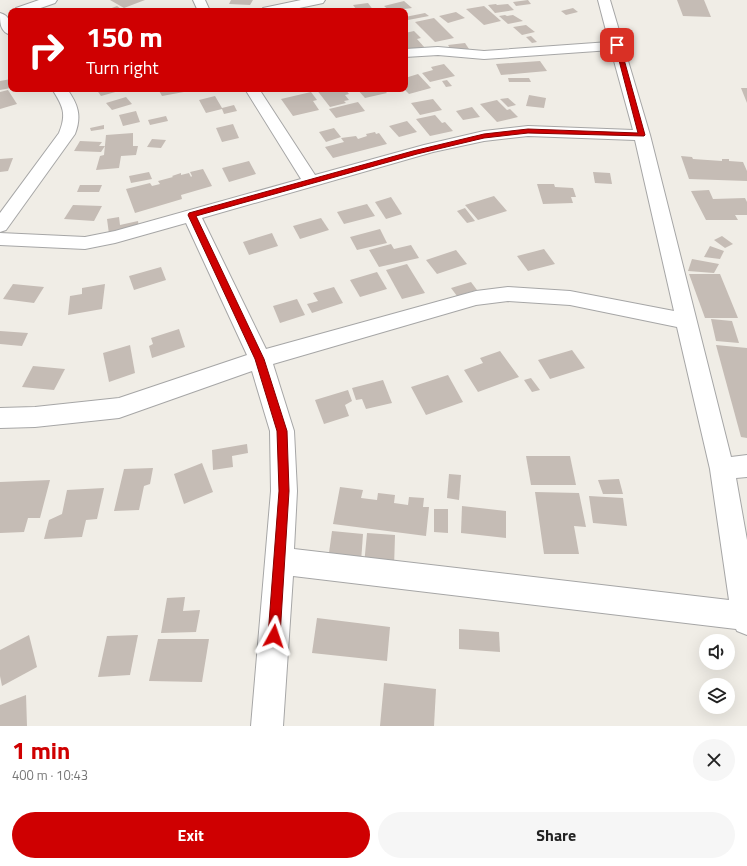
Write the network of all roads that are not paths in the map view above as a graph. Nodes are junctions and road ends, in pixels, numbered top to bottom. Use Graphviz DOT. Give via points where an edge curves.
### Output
graph roads {
  1 [pos="51,0"];
  2 [pos="320,0"];
  3 [pos="604,0"];
  4 [pos="28,8"];
  5 [pos="281,8"];
  6 [pos="617,45"];
  7 [pos="408,53"];
  8 [pos="61,92"];
  9 [pos="255,92"];
  10 [pos="642,135"];
  11 [pos="311,181"];
  12 [pos="192,215"];
  13 [pos="0,226"];
  14 [pos="0,239"];
  15 [pos="687,321"];
  16 [pos="260,359"];
  17 [pos="0,418"];
  18 [pos="747,466"];
  19 [pos="722,469"];
  20 [pos="280,561"];
  21 [pos="746,619"];
  22 [pos="267,726"];
  1 -- 4 [label="street"];
  2 -- 5 [label="street"];
  3 -- 6 [label="street"];
  6 -- 7 [label="street" via="484,55 438,51"];
  6 -- 10 [label="street"];
  8 -- 13 [label="street" via="70,104 73,120 67,134"];
  9 -- 11 [label="street"];
  10 -- 11 [label="street" via="528,131 484,136"];
  10 -- 15 [label="street"];
  11 -- 12 [label="street"];
  12 -- 14 [label="street" via="85,243"];
  12 -- 16 [label="street"];
  15 -- 16 [label="street" via="570,298 508,294 476,298"];
  15 -- 19 [label="street"];
  16 -- 17 [label="street" via="119,408"];
  16 -- 20 [label="street" via="282,431 284,491"];
  18 -- 19 [label="street"];
  19 -- 21 [label="street"];
  20 -- 21 [label="street"];
  20 -- 22 [label="street"];
}
